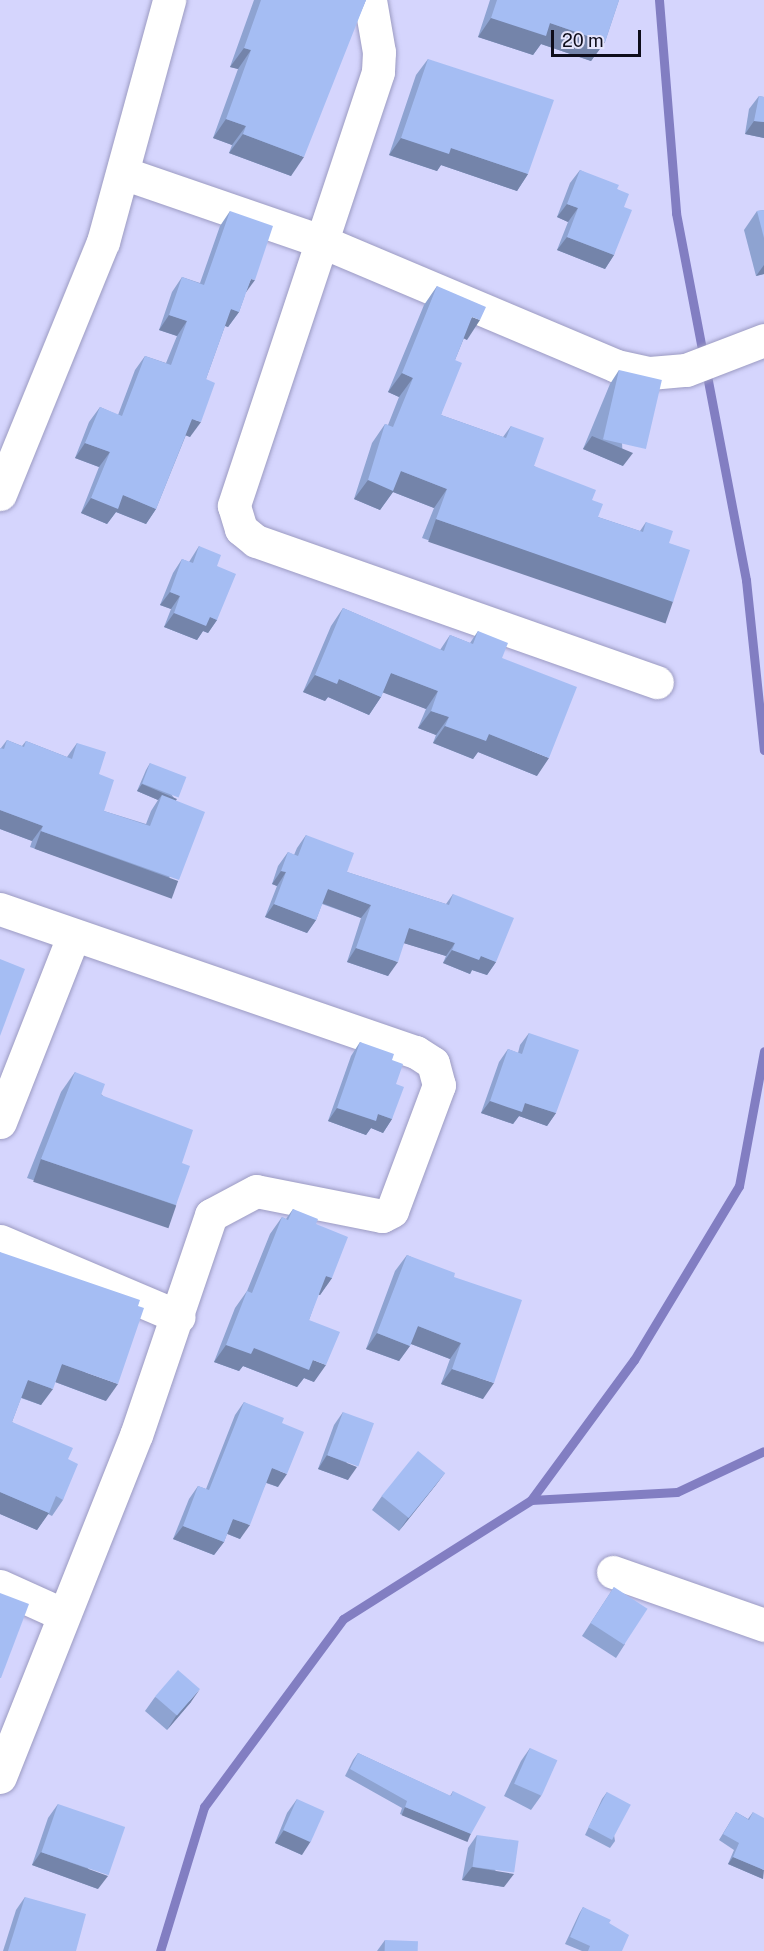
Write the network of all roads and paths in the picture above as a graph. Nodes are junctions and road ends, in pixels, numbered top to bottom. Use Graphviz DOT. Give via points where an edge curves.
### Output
graph roads {
  1 [pos="169,0"];
  2 [pos="370,0"];
  3 [pos="123,174"];
  4 [pos="323,242"];
  5 [pos="764,340"];
  6 [pos="0,494"];
  7 [pos="657,682"];
  8 [pos="0,909"];
  9 [pos="73,937"];
  10 [pos="0,1122"];
  11 [pos="0,1241"];
  12 [pos="178,1317"];
  13 [pos="613,1572"];
  14 [pos="0,1586"];
  15 [pos="62,1614"];
  16 [pos="764,1625"];
  17 [pos="0,1777"];
  1 -- 3 [label="street"];
  2 -- 4 [label="street" via="379,52 378,72"];
  3 -- 4 [label="street"];
  3 -- 6 [label="street" via="103,242"];
  4 -- 5 [label="street" via="616,366 650,373 686,370"];
  4 -- 7 [label="street" via="234,506 241,529 256,541"];
  8 -- 9 [label="street"];
  9 -- 10 [label="street"];
  9 -- 12 [label="street" via="417,1052 433,1063 439,1085 392,1211 382,1216 256,1191 211,1215"];
  11 -- 12 [label="street"];
  12 -- 15 [label="street" via="136,1436"];
  13 -- 16 [label="street"];
  14 -- 15 [label="street"];
  15 -- 17 [label="street"];
}
